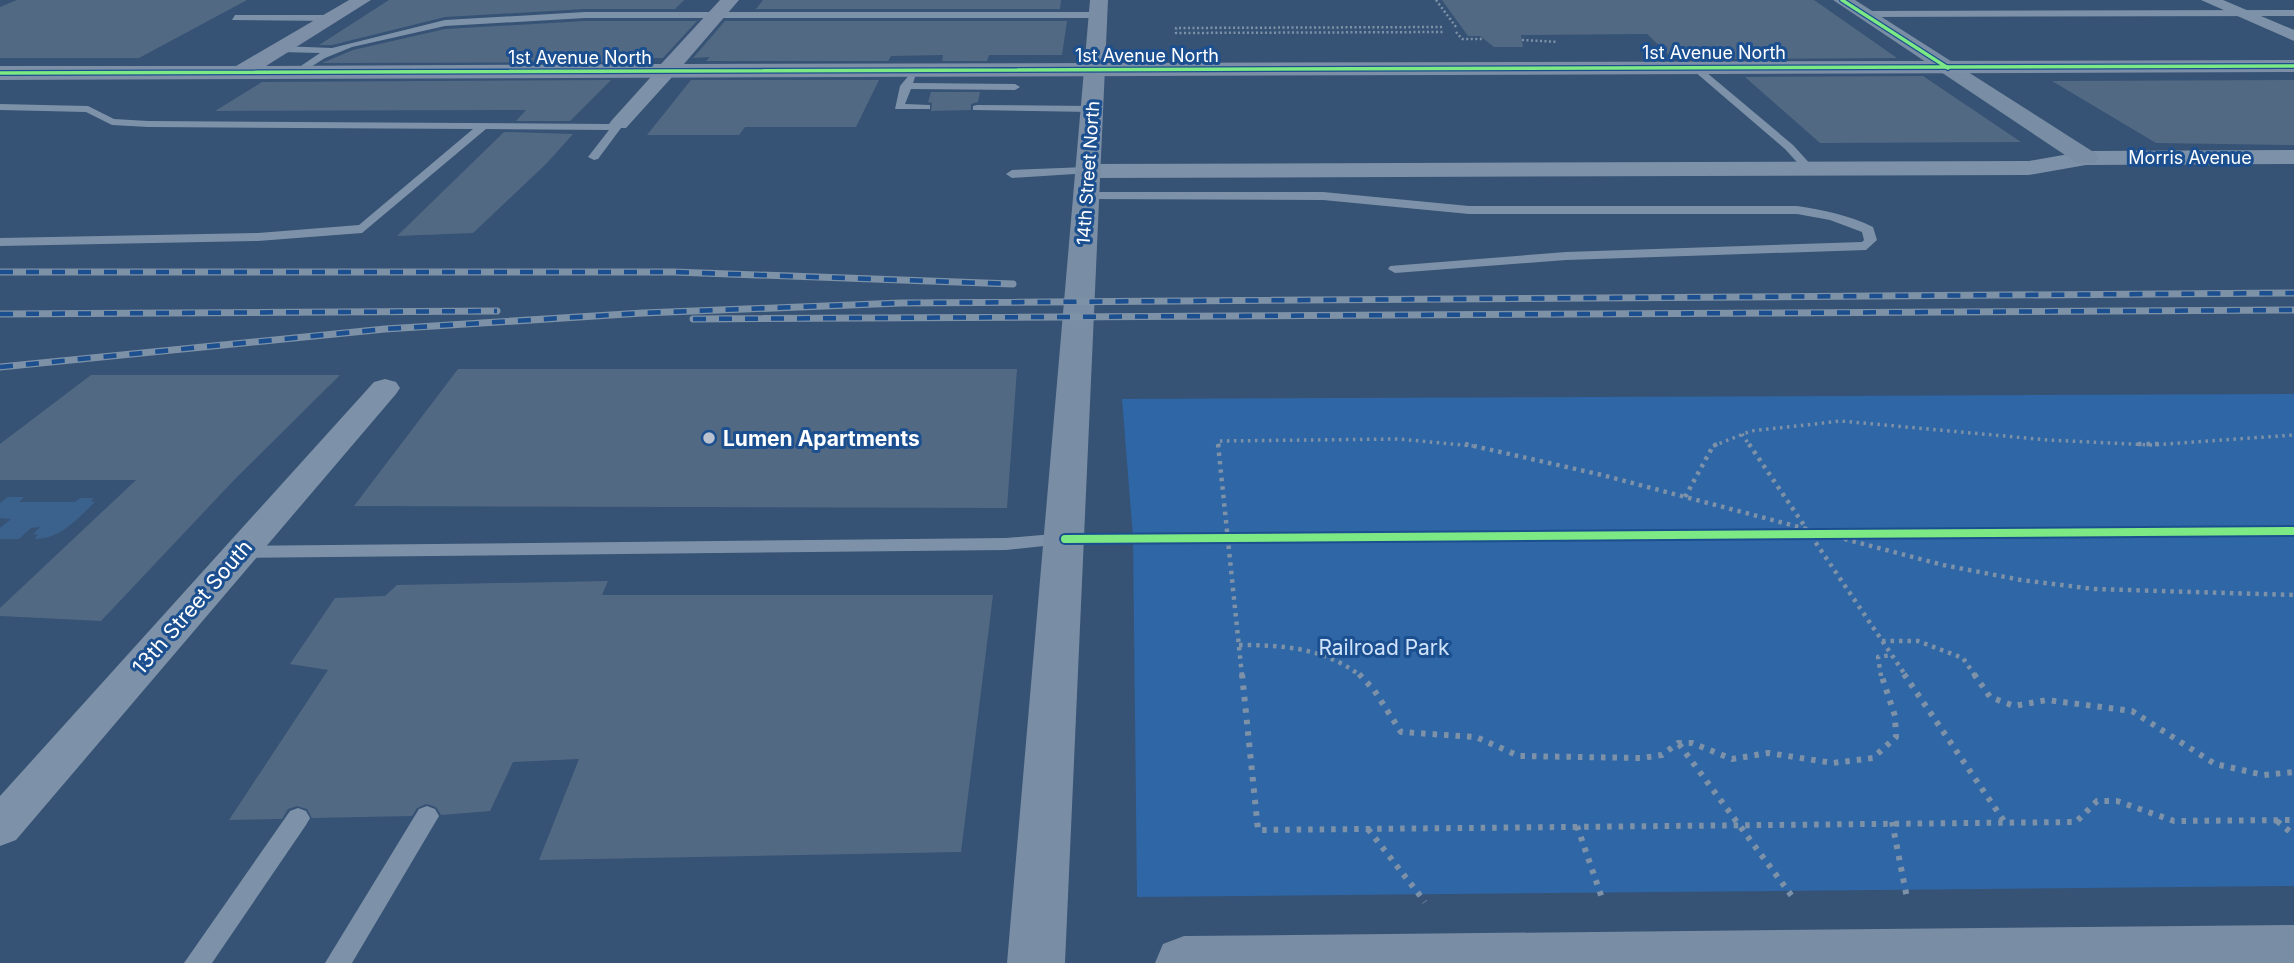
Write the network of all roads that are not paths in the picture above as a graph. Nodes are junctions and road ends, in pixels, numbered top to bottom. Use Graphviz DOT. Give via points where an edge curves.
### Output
graph roads {
  1 [pos="362,0"];
  2 [pos="730,0"];
  3 [pos="1842,0"];
  4 [pos="2209,0"];
  5 [pos="1098,8"];
  6 [pos="2239,13"];
  7 [pos="2294,13"];
  8 [pos="1864,14"];
  9 [pos="715,16"];
  10 [pos="236,18"];
  11 [pos="331,18"];
  12 [pos="2294,36"];
  13 [pos="280,49"];
  14 [pos="331,51"];
  15 [pos="2294,66"];
  16 [pos="1948,68"];
  17 [pos="1697,69"];
  18 [pos="1095,71"];
  19 [pos="666,72"];
  20 [pos="0,73"];
  21 [pos="237,74"];
  22 [pos="295,74"];
  23 [pos="907,85"];
  24 [pos="1015,96"];
  25 [pos="928,102"];
  26 [pos="978,102"];
  27 [pos="0,107"];
  28 [pos="1092,109"];
  29 [pos="619,124"];
  30 [pos="484,125"];
  31 [pos="594,157"];
  32 [pos="2294,157"];
  33 [pos="2086,158"];
  34 [pos="1810,169"];
  35 [pos="1012,174"];
  36 [pos="1086,183"];
  37 [pos="0,242"];
  38 [pos="1395,269"];
  39 [pos="385,388"];
  40 [pos="1065,539"];
  41 [pos="241,552"];
  42 [pos="427,816"];
  43 [pos="298,818"];
  44 [pos="0,827"];
  45 [pos="2294,951"];
  46 [pos="197,963"];
  47 [pos="338,963"];
  48 [pos="1037,963"];
  49 [pos="1184,963"];
  1 -- 11 [label="main road"];
  2 -- 9 [label="main road"];
  3 -- 8 [label="street"];
  4 -- 6 [label="street"];
  5 -- 9 [label="lane"];
  5 -- 18 [label="street, 14th Street North"];
  6 -- 7 [label="lane"];
  6 -- 8 [label="lane"];
  6 -- 12 [label="street"];
  8 -- 16 [label="street"];
  9 -- 14 [label="lane" via="585,15 445,23"];
  9 -- 19 [label="main road"];
  10 -- 11 [label="lane"];
  11 -- 13 [label="main road"];
  13 -- 14 [label="lane"];
  13 -- 21 [label="main road"];
  14 -- 22 [label="lane"];
  15 -- 16 [label="main road, 1st Avenue North"];
  16 -- 17 [label="main road, 1st Avenue North"];
  16 -- 33 [label="street"];
  17 -- 18 [label="main road, 1st Avenue North"];
  17 -- 34 [label="lane"];
  18 -- 24 [label="main road, 1st Avenue North"];
  18 -- 28 [label="street, 14th Street North"];
  19 -- 22 [label="main road, 1st Avenue North"];
  19 -- 23 [label="main road, 1st Avenue North"];
  19 -- 29 [label="street"];
  20 -- 21 [label="main road, 1st Avenue North"];
  21 -- 22 [label="main road, 1st Avenue North"];
  23 -- 24 [label="main road, 1st Avenue North"];
  23 -- 25 [label="lane" via="899,107"];
  24 -- 26 [label="lane"];
  24 -- 28 [label="lane"];
  27 -- 30 [label="lane" via="88,109 112,122 148,124"];
  28 -- 36 [label="street, 14th Street North"];
  29 -- 30 [label="lane"];
  29 -- 31 [label="lane"];
  30 -- 37 [label="lane" via="362,229 258,237"];
  32 -- 33 [label="street, Morris Avenue"];
  33 -- 34 [label="street, Morris Avenue" via="2029,168"];
  34 -- 36 [label="street, Morris Avenue"];
  35 -- 36 [label="lane"];
  36 -- 38 [label="lane" via="1322,196 1469,210 1797,211 1858,225 1868,230 1871,240 1866,246 1852,247 1566,256"];
  36 -- 40 [label="street, 14th Street North"];
  39 -- 41 [label="street, 13th Street South"];
  40 -- 41 [label="lane" via="1006,544"];
  40 -- 48 [label="street, 14th Street North"];
  41 -- 44 [label="street, 13th Street South"];
  42 -- 47 [label="lane"];
  43 -- 46 [label="lane"];
  45 -- 49 [label="street"];
}
